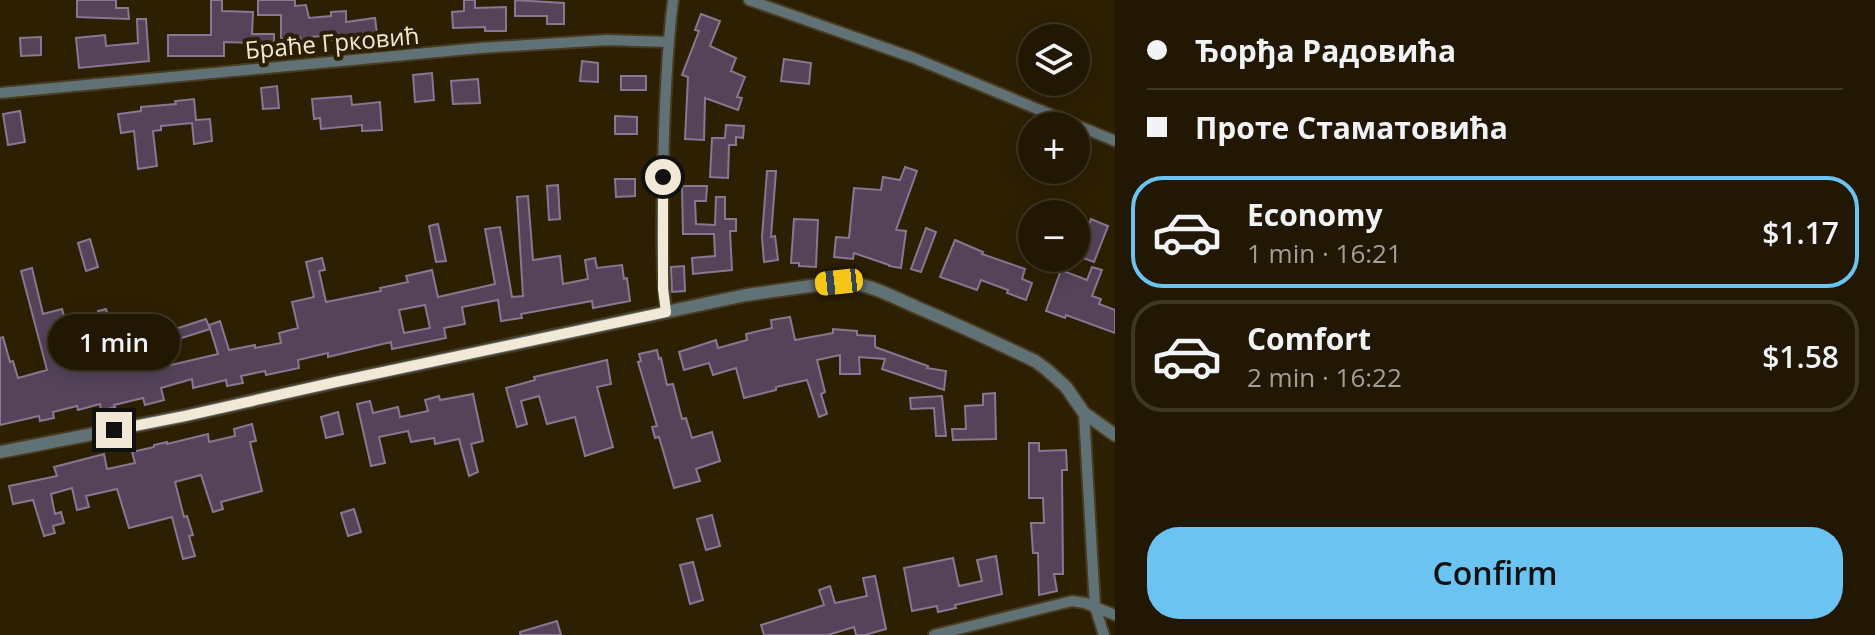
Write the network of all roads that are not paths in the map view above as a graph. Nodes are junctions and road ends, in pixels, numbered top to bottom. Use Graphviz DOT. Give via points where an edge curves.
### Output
graph roads {
  1 [pos="673,0"];
  2 [pos="749,0"];
  3 [pos="668,42"];
  4 [pos="0,93"];
  5 [pos="1115,141"];
  6 [pos="666,312"];
  7 [pos="1084,413"];
  8 [pos="1115,435"];
  9 [pos="0,452"];
  10 [pos="1095,607"];
  11 [pos="1115,615"];
  12 [pos="934,635"];
  13 [pos="1104,635"];
  1 -- 3 [label="street"];
  2 -- 5 [label="street" via="914,58"];
  3 -- 4 [label="street, Браће Грковић" via="480,48"];
  3 -- 6 [label="street" via="662,203"];
  6 -- 7 [label="street" via="760,293 854,283 1035,361 1066,387"];
  6 -- 9 [label="street"];
  7 -- 8 [label="street"];
  7 -- 10 [label="street"];
  10 -- 11 [label="street"];
  10 -- 12 [label="street" via="1072,601"];
  10 -- 13 [label="street"];
}
